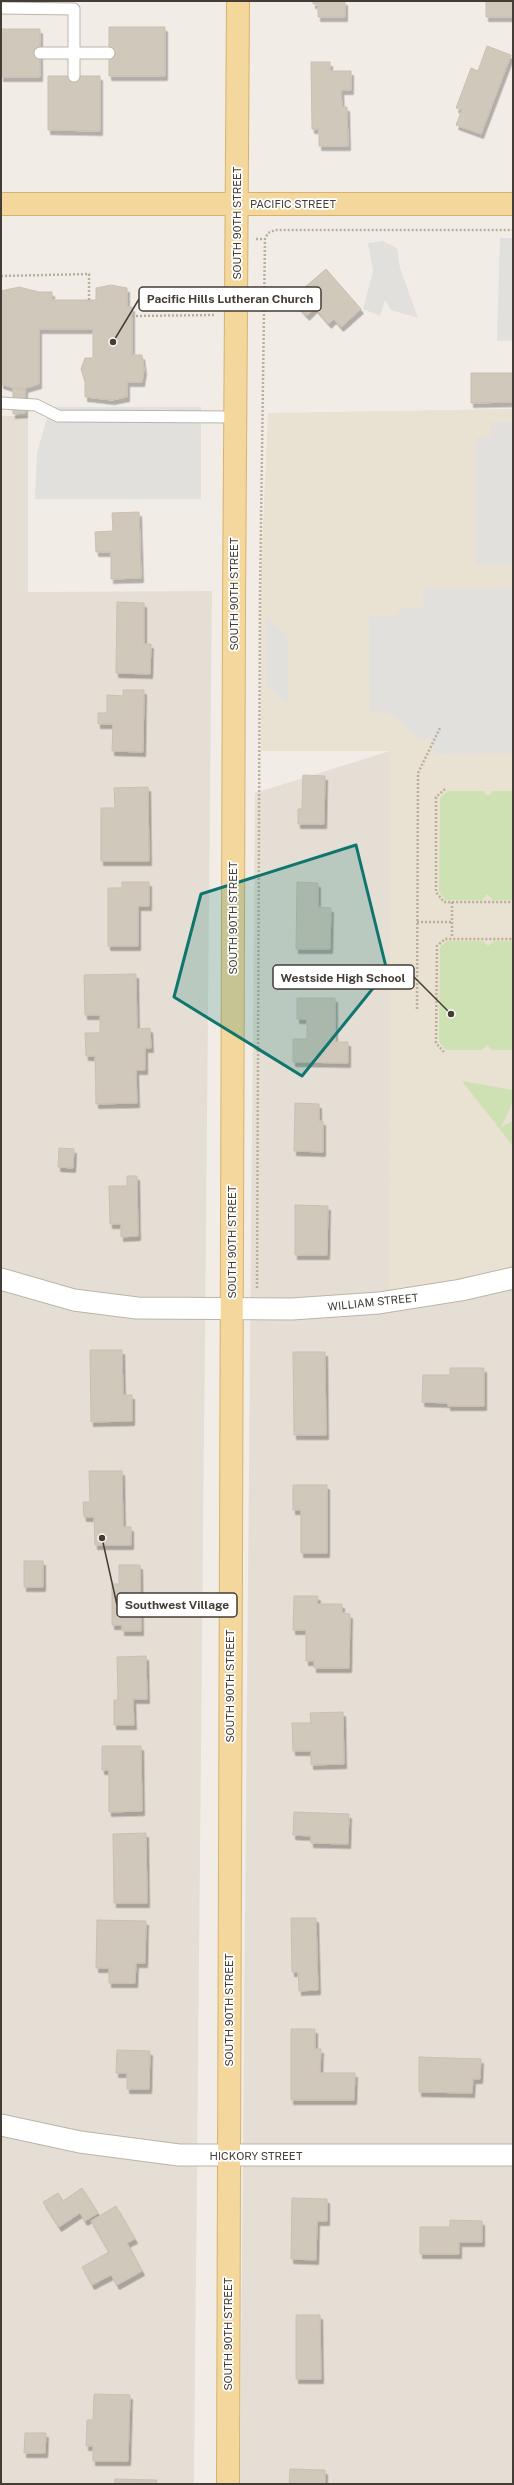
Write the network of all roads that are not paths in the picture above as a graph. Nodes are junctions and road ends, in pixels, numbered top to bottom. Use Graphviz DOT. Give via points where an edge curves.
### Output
graph roads {
  1 [pos="238,1"];
  2 [pos="1,8"];
  3 [pos="40,53"];
  4 [pos="74,53"];
  5 [pos="109,53"];
  6 [pos="74,76"];
  7 [pos="1,204"];
  8 [pos="238,204"];
  9 [pos="513,204"];
  10 [pos="1,404"];
  11 [pos="236,417"];
  12 [pos="513,1278"];
  13 [pos="1,1279"];
  14 [pos="232,1308"];
  15 [pos="1,2124"];
  16 [pos="513,2155"];
  17 [pos="228,2156"];
  18 [pos="228,2484"];
  1 -- 8 [label="main road, SOUTH 90TH STREET"];
  2 -- 4 [label="lane" via="74,9"];
  3 -- 4 [label="lane"];
  4 -- 5 [label="lane"];
  4 -- 6 [label="lane"];
  7 -- 8 [label="main road, PACIFIC STREET"];
  8 -- 9 [label="main road, PACIFIC STREET"];
  8 -- 11 [label="main road, SOUTH 90TH STREET"];
  10 -- 11 [label="lane" via="36,405 58,416"];
  11 -- 14 [label="main road, SOUTH 90TH STREET"];
  12 -- 14 [label="street, WILLIAM STREET" via="461,1290 379,1303 292,1309"];
  13 -- 14 [label="street, WILLIAM STREET" via="74,1300 137,1308"];
  14 -- 17 [label="main road, SOUTH 90TH STREET"];
  15 -- 17 [label="street, HICKORY STREET" via="80,2142 152,2153"];
  16 -- 17 [label="street, HICKORY STREET"];
  17 -- 18 [label="main road, SOUTH 90TH STREET"];
}
